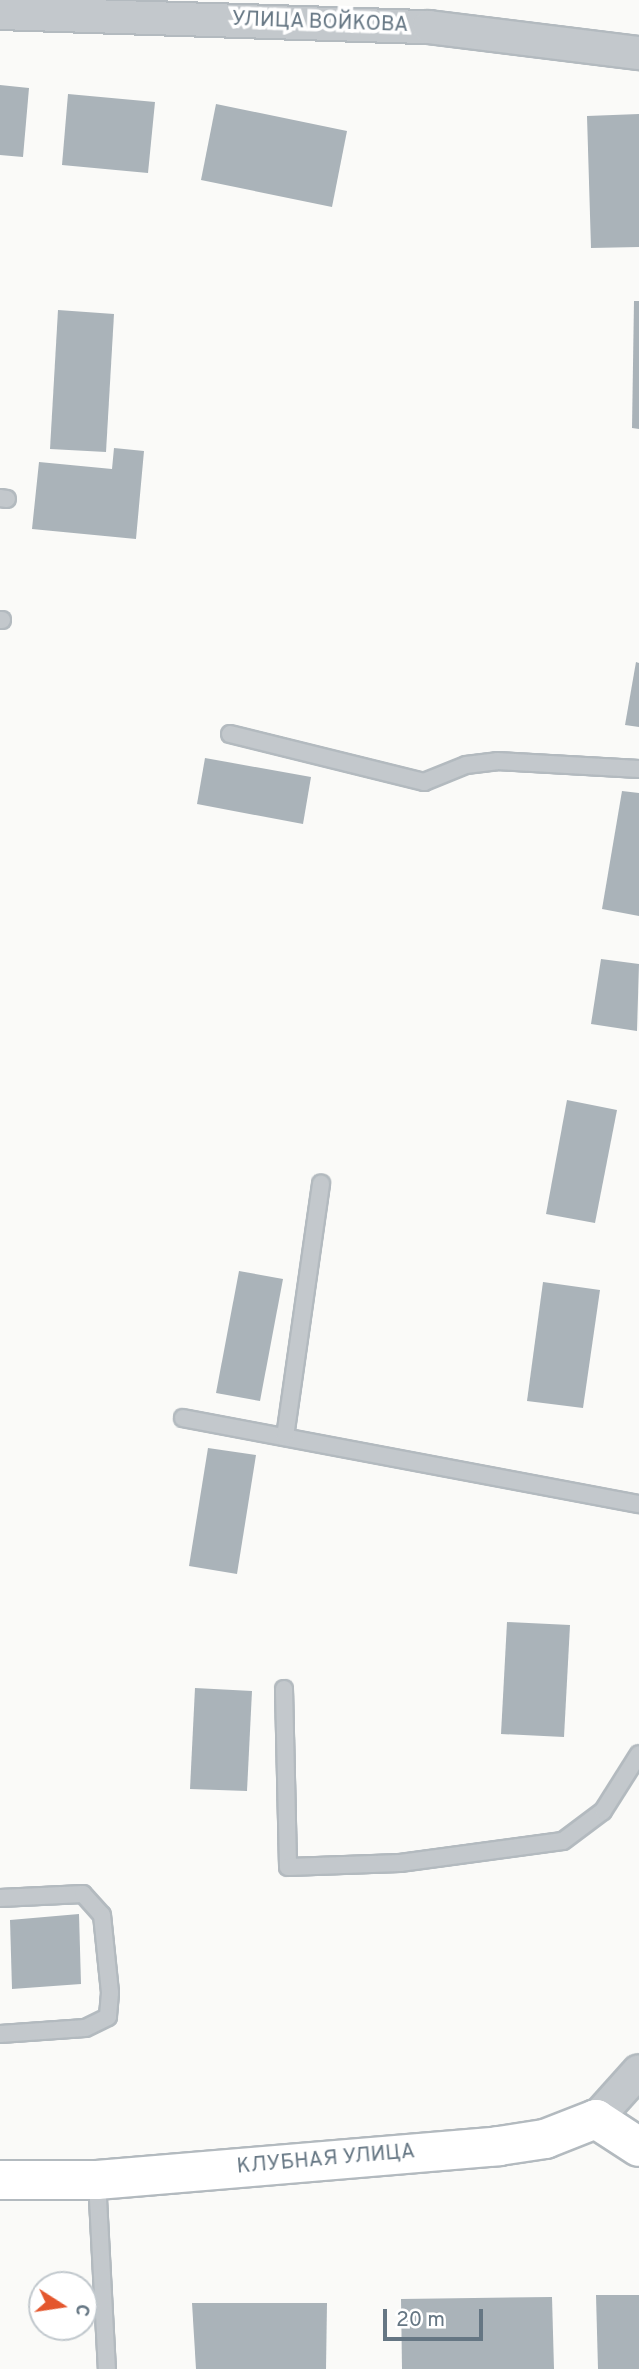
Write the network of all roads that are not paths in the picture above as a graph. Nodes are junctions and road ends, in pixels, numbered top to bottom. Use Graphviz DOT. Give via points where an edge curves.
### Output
graph roads {
  1 [pos="0,13"];
  2 [pos="639,53"];
  3 [pos="230,734"];
  4 [pos="639,769"];
  5 [pos="321,1184"];
  6 [pos="183,1418"];
  7 [pos="285,1437"];
  8 [pos="639,1504"];
  9 [pos="284,1689"];
  10 [pos="639,1754"];
  11 [pos="0,1898"];
  12 [pos="0,2034"];
  13 [pos="639,2071"];
  14 [pos="596,2119"];
  15 [pos="639,2147"];
  16 [pos="0,2180"];
  17 [pos="97,2180"];
  18 [pos="107,2369"];
  1 -- 2 [label="street, УЛИЦА ВОЙКОВА" via="429,27"];
  3 -- 4 [label="lane" via="424,782 466,765 497,761 596,763"];
  5 -- 7 [label="lane"];
  6 -- 7 [label="lane"];
  7 -- 8 [label="lane"];
  9 -- 10 [label="lane" via="288,1867 400,1863 563,1841 603,1811"];
  11 -- 12 [label="lane" via="83,1894 102,1914 110,1993 108,2017 85,2028"];
  13 -- 14 [label="street"];
  14 -- 15 [label="street"];
  14 -- 17 [label="street, КЛУБНАЯ УЛИЦА" via="545,2138 499,2146"];
  16 -- 17 [label="street, КЛУБНАЯ УЛИЦА"];
  17 -- 18 [label="lane"];
}
